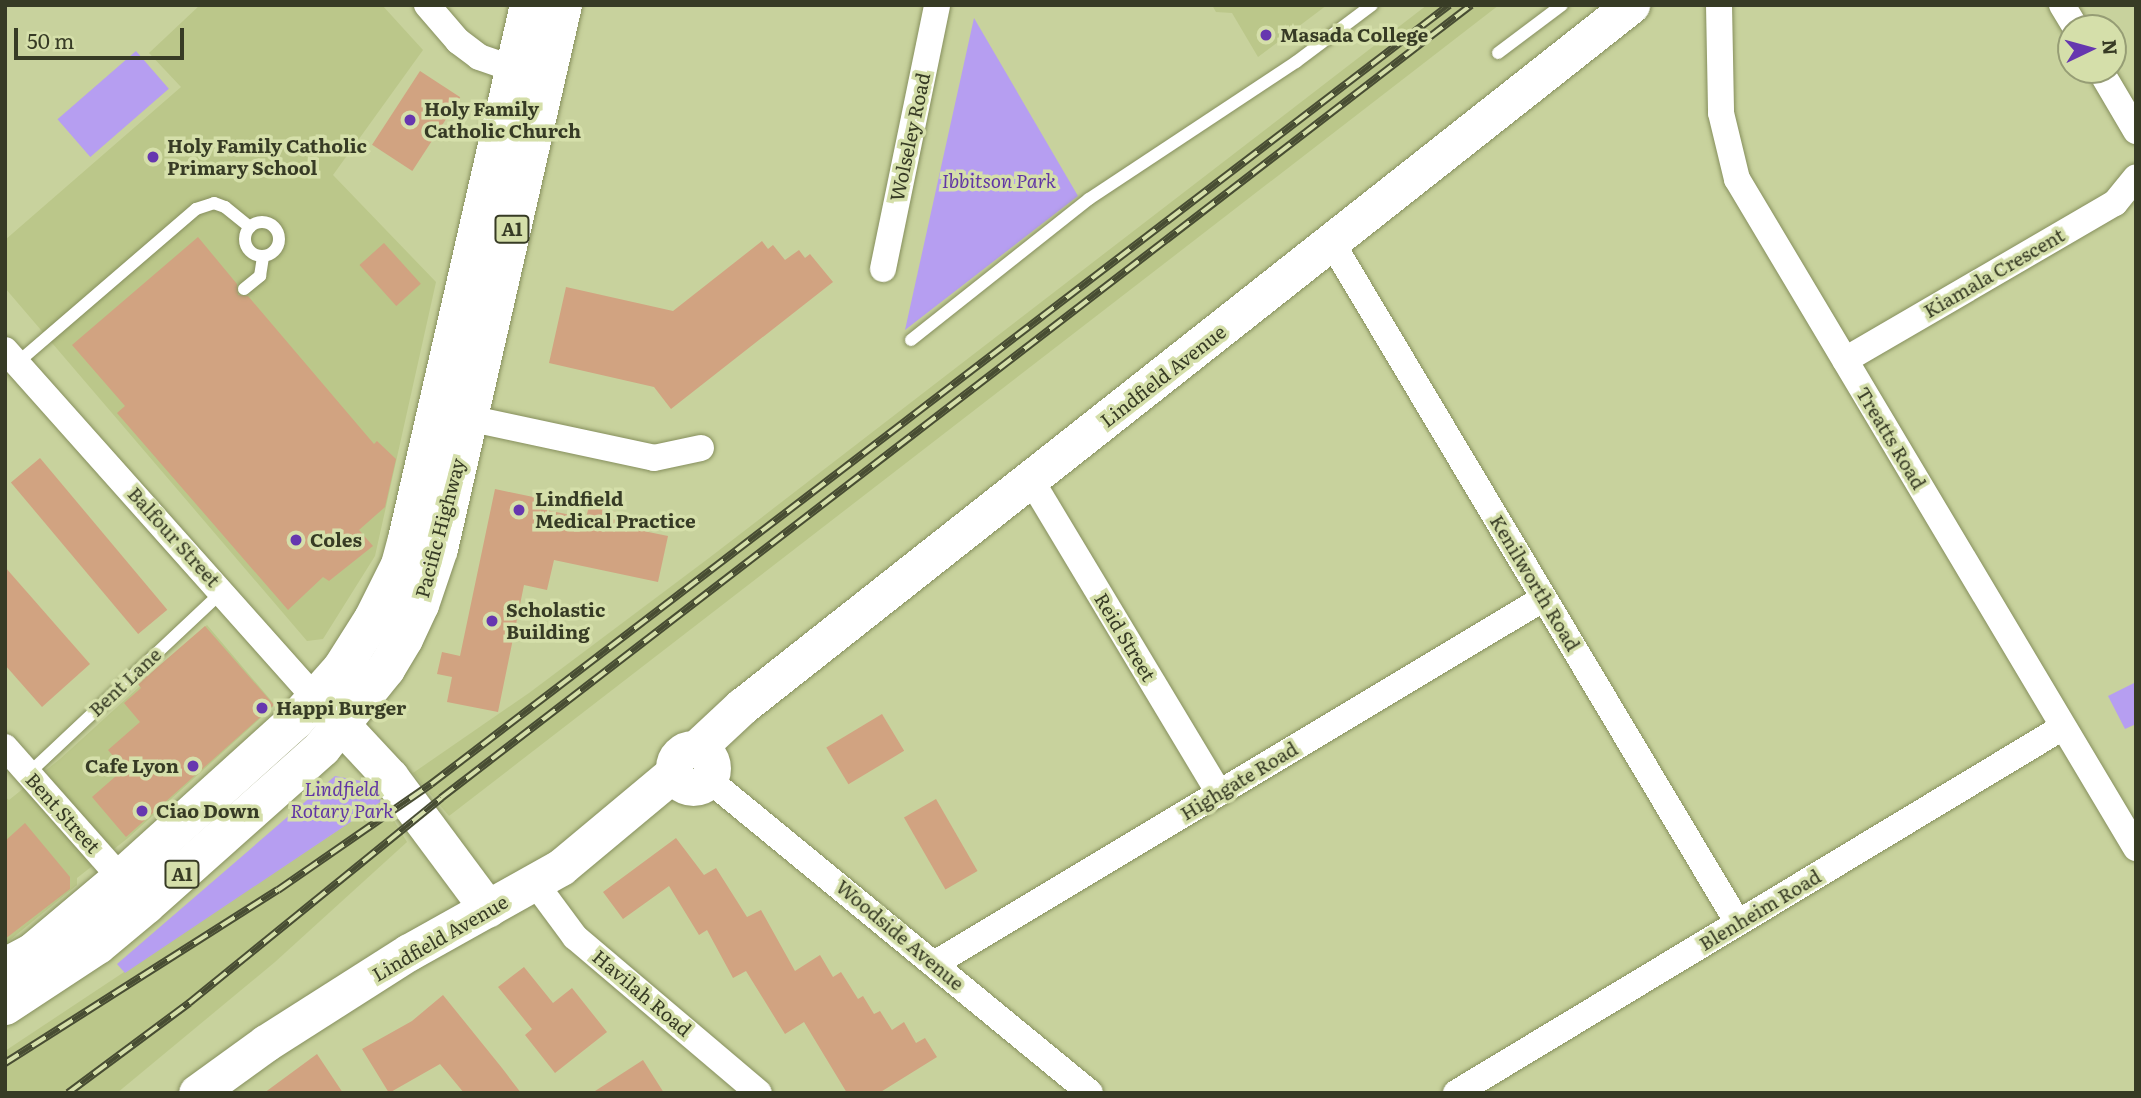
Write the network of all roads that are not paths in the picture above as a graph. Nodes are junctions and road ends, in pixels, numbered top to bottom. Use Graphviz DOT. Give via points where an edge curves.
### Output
graph roads {
  1 [pos="427,5"];
  2 [pos="528,5"];
  3 [pos="563,5"];
  4 [pos="937,5"];
  5 [pos="1372,5"];
  6 [pos="1562,5"];
  7 [pos="1631,5"];
  8 [pos="1719,5"];
  9 [pos="1498,53"];
  10 [pos="529,75"];
  11 [pos="2108,84"];
  12 [pos="2136,131"];
  13 [pos="2136,177"];
  14 [pos="250,228"];
  15 [pos="1332,243"];
  16 [pos="263,256"];
  17 [pos="883,269"];
  18 [pos="244,289"];
  19 [pos="911,340"];
  20 [pos="11,357"];
  21 [pos="1845,360"];
  22 [pos="468,418"];
  23 [pos="701,448"];
  24 [pos="1031,481"];
  25 [pos="222,592"];
  26 [pos="1544,598"];
  27 [pos="315,698"];
  28 [pos="343,724"];
  29 [pos="2063,727"];
  30 [pos="5,747"];
  31 [pos="693,767"];
  32 [pos="28,774"];
  33 [pos="1219,793"];
  34 [pos="2136,848"];
  35 [pos="449,853"];
  36 [pos="121,878"];
  37 [pos="535,883"];
  38 [pos="488,909"];
  39 [pos="1738,923"];
  40 [pos="409,952"];
  41 [pos="934,964"];
  42 [pos="5,967"];
  43 [pos="5,1006"];
  44 [pos="750,1090"];
  45 [pos="197,1093"];
  46 [pos="1090,1093"];
  47 [pos="1456,1093"];
  1 -- 10 [label="street" via="458,41 479,57"];
  2 -- 10 [label="highway, Pacific Highway / A1"];
  3 -- 10 [label="highway, Pacific Highway / A1"];
  4 -- 17 [label="street, Wolseley Road"];
  5 -- 19 [label="lane" via="1296,62 1089,199"];
  6 -- 9 [label="lane"];
  7 -- 15 [label="street, Lindfield Avenue"];
  8 -- 21 [label="street, Treatts Road" via="1721,113 1737,179"];
  10 -- 22 [label="highway, Pacific Highway / A1"];
  10 -- 27 [label="highway, Pacific Highway / A1" via="400,565 356,649"];
  11 -- 12 [label="street"];
  13 -- 21 [label="street, Kiamala Crescent" via="2115,203"];
  14 -- 16 [label="lane" via="248,248"];
  14 -- 16 [label="lane" via="264,222 277,230 275,251"];
  14 -- 20 [label="lane" via="214,203 196,209"];
  15 -- 24 [label="street, Lindfield Avenue"];
  15 -- 26 [label="street, Kenilworth Road"];
  16 -- 18 [label="lane" via="260,276"];
  20 -- 25 [label="street, Balfour Street"];
  21 -- 29 [label="street, Treatts Road"];
  22 -- 23 [label="street" via="654,458"];
  22 -- 28 [label="highway, Pacific Highway / A1" via="439,549 419,605 386,669"];
  24 -- 31 [label="street, Lindfield Avenue" via="741,707"];
  24 -- 33 [label="street, Reid Street"];
  25 -- 27 [label="street, Balfour Street"];
  25 -- 32 [label="lane, Bent Lane"];
  26 -- 33 [label="street, Highgate Road"];
  26 -- 39 [label="street, Kenilworth Road"];
  27 -- 28 [label="street, Balfour Street"];
  27 -- 36 [label="highway, Pacific Highway / A1"];
  28 -- 35 [label="street"];
  28 -- 43 [label="highway, Pacific Highway / A1" via="146,905 87,952"];
  29 -- 34 [label="street, Treatts Road"];
  29 -- 39 [label="street, Blenheim Road"];
  30 -- 32 [label="street, Bent Street"];
  31 -- 37 [label="street, Lindfield Avenue"];
  31 -- 41 [label="street, Woodside Avenue"];
  32 -- 36 [label="street, Bent Street"];
  33 -- 41 [label="street, Highgate Road"];
  35 -- 38 [label="street"];
  35 -- 40 [label="street" via="451,883 446,902"];
  36 -- 42 [label="highway, Pacific Highway / A1" via="33,952"];
  37 -- 38 [label="street, Lindfield Avenue"];
  37 -- 44 [label="street, Havilah Road" via="586,947"];
  38 -- 40 [label="street, Lindfield Avenue"];
  39 -- 47 [label="street, Blenheim Road"];
  40 -- 45 [label="street, Lindfield Avenue"];
  41 -- 46 [label="street, Woodside Avenue"];
}
